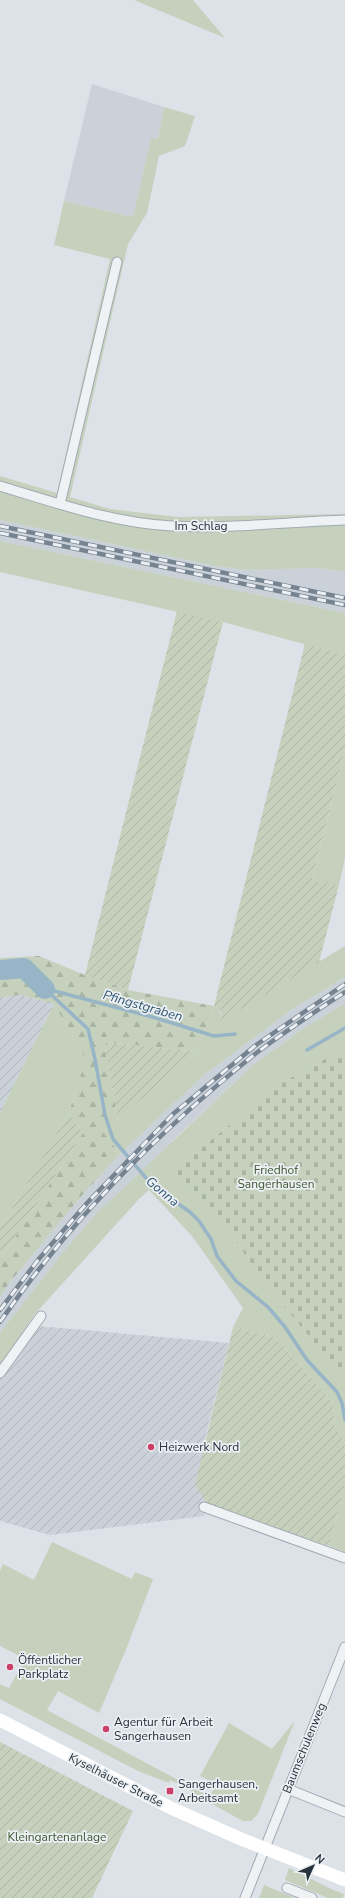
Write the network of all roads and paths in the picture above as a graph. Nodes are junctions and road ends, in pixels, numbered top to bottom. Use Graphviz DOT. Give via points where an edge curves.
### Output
graph roads {
  1 [pos="117,262"];
  2 [pos="0,486"];
  3 [pos="60,504"];
  4 [pos="345,520"];
  5 [pos="41,1316"];
  6 [pos="0,1373"];
  7 [pos="204,1507"];
  8 [pos="345,1558"];
  9 [pos="345,1647"];
  10 [pos="0,1720"];
  11 [pos="288,1789"];
  12 [pos="345,1812"];
  13 [pos="264,1848"];
  14 [pos="345,1880"];
  15 [pos="287,1888"];
  16 [pos="245,1898"];
  17 [pos="312,1898"];
  1 -- 3 [label="street"];
  2 -- 3 [label="street, Im Schlag"];
  3 -- 4 [label="street, Im Schlag" via="106,517 171,526 272,525"];
  5 -- 6 [label="street"];
  7 -- 8 [label="street"];
  9 -- 11 [label="street, Baumschulenweg"];
  10 -- 13 [label="main road, Kyselhäuser Straße" via="162,1804"];
  11 -- 12 [label="street"];
  11 -- 13 [label="street, Baumschulenweg"];
  13 -- 14 [label="main road, Kyselhäuser Straße"];
  13 -- 16 [label="street, Baumschulenweg"];
  15 -- 17 [label="street"];
}
